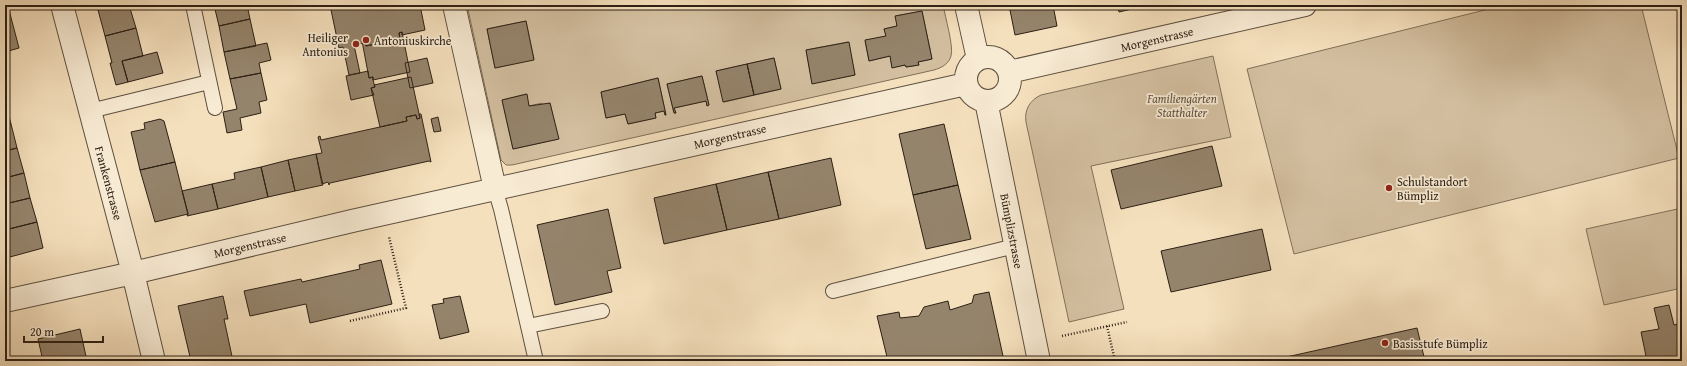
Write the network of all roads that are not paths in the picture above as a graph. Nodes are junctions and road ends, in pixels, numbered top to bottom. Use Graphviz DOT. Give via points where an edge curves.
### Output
graph roads {
  1 [pos="62,5"];
  2 [pos="193,5"];
  3 [pos="454,5"];
  4 [pos="966,5"];
  5 [pos="1305,5"];
  6 [pos="978,59"];
  7 [pos="1009,72"];
  8 [pos="209,82"];
  9 [pos="966,84"];
  10 [pos="986,101"];
  11 [pos="215,108"];
  12 [pos="90,111"];
  13 [pos="495,189"];
  14 [pos="1015,246"];
  15 [pos="133,273"];
  16 [pos="834,291"];
  17 [pos="6,296"];
  18 [pos="602,311"];
  19 [pos="528,326"];
  20 [pos="154,361"];
  21 [pos="536,361"];
  22 [pos="1039,361"];
  1 -- 12 [label="street, Frankenstrasse"];
  2 -- 8 [label="lane"];
  3 -- 13 [label="street"];
  4 -- 6 [label="street"];
  5 -- 7 [label="street, Morgenstrasse"];
  6 -- 7 [label="street" via="998,59"];
  6 -- 9 [label="street" via="967,71"];
  7 -- 10 [label="street" via="1010,80 1006,92 997,99"];
  8 -- 11 [label="lane"];
  8 -- 12 [label="lane"];
  9 -- 10 [label="street" via="973,96"];
  9 -- 13 [label="street, Morgenstrasse"];
  10 -- 14 [label="street, Bümplizstrasse"];
  12 -- 15 [label="street, Frankenstrasse"];
  13 -- 15 [label="street, Morgenstrasse" via="352,220"];
  13 -- 19 [label="lane"];
  14 -- 16 [label="lane"];
  14 -- 22 [label="street, Bümplizstrasse"];
  15 -- 17 [label="street, Morgenstrasse"];
  15 -- 20 [label="street, Frankenstrasse"];
  18 -- 19 [label="lane"];
  19 -- 21 [label="lane"];
}
